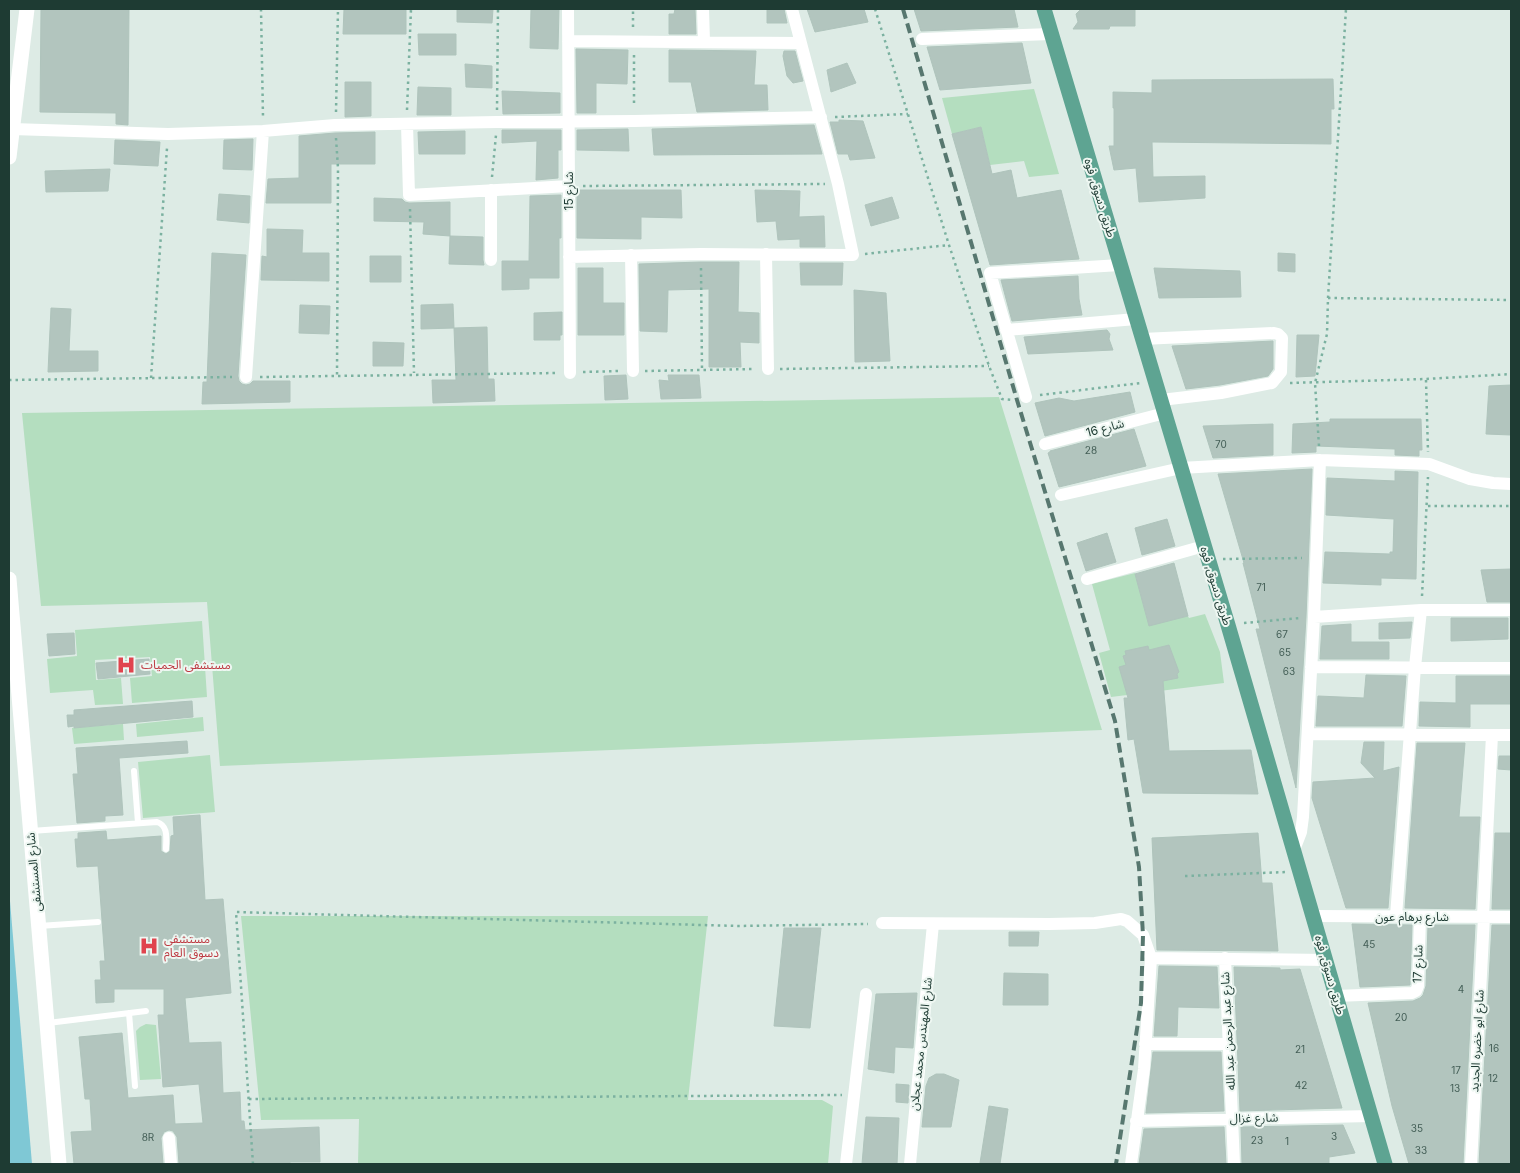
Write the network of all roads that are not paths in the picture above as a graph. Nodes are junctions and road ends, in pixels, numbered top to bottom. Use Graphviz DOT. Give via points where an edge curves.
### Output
graph roads {
  1 [pos="27,9"];
  2 [pos="568,9"];
  3 [pos="703,9"];
  4 [pos="792,9"];
  5 [pos="1044,9"];
  6 [pos="1051,34"];
  7 [pos="922,39"];
  8 [pos="568,41"];
  9 [pos="704,42"];
  10 [pos="801,43"];
  11 [pos="821,117"];
  12 [pos="569,122"];
  13 [pos="407,124"];
  14 [pos="12,130"];
  15 [pos="263,131"];
  16 [pos="9,157"];
  17 [pos="569,186"];
  18 [pos="491,190"];
  19 [pos="766,254"];
  20 [pos="631,255"];
  21 [pos="570,257"];
  22 [pos="491,260"];
  23 [pos="1120,265"];
  24 [pos="1136,319"];
  25 [pos="1006,330"];
  26 [pos="1142,339"];
  27 [pos="768,369"];
  28 [pos="633,371"];
  29 [pos="570,373"];
  30 [pos="246,377"];
  31 [pos="1026,397"];
  32 [pos="1163,407"];
  33 [pos="1045,444"];
  34 [pos="1320,460"];
  35 [pos="1181,468"];
  36 [pos="1511,484"];
  37 [pos="1061,495"];
  38 [pos="1206,553"];
  39 [pos="9,579"];
  40 [pos="1087,579"];
  41 [pos="1421,610"];
  42 [pos="1511,610"];
  43 [pos="1314,617"];
  44 [pos="1311,667"];
  45 [pos="1415,667"];
  46 [pos="1511,668"];
  47 [pos="1308,734"];
  48 [pos="1410,735"];
  49 [pos="1492,735"];
  50 [pos="1511,735"];
  51 [pos="134,771"];
  52 [pos="138,823"];
  53 [pos="30,831"];
  54 [pos="166,849"];
  55 [pos="1294,850"];
  56 [pos="1313,916"];
  57 [pos="1396,916"];
  58 [pos="1420,917"];
  59 [pos="1483,917"];
  60 [pos="1511,917"];
  61 [pos="98,922"];
  62 [pos="882,924"];
  63 [pos="933,924"];
  64 [pos="38,926"];
  65 [pos="1151,958"];
  66 [pos="1224,958"];
  67 [pos="1326,960"];
  68 [pos="866,994"];
  69 [pos="1336,996"];
  70 [pos="146,1012"];
  71 [pos="129,1013"];
  72 [pos="46,1023"];
  73 [pos="1145,1044"];
  74 [pos="1229,1044"];
  75 [pos="135,1086"];
  76 [pos="1371,1116"];
  77 [pos="1232,1119"];
  78 [pos="1136,1121"];
  79 [pos="169,1138"];
  80 [pos="59,1164"];
  81 [pos="171,1164"];
  82 [pos="846,1164"];
  83 [pos="910,1164"];
  84 [pos="1131,1164"];
  85 [pos="1234,1164"];
  86 [pos="1385,1164"];
  87 [pos="1471,1164"];
  1 -- 14 [label="main road"];
  2 -- 8 [label="street, شارع 15"];
  3 -- 9 [label="street"];
  4 -- 10 [label="street"];
  5 -- 6 [label="main road, طريق دسوق, فوه"];
  6 -- 7 [label="street"];
  6 -- 23 [label="main road, طريق دسوق, فوه"];
  8 -- 9 [label="street"];
  8 -- 12 [label="street, شارع 15"];
  9 -- 10 [label="street"];
  10 -- 11 [label="street"];
  11 -- 12 [label="street"];
  11 -- 19 [label="street" via="853,255"];
  12 -- 13 [label="street"];
  12 -- 17 [label="street, شارع 15"];
  13 -- 15 [label="street"];
  13 -- 18 [label="street" via="409,195"];
  14 -- 15 [label="street" via="168,134"];
  14 -- 16 [label="main road"];
  15 -- 30 [label="street"];
  17 -- 18 [label="street"];
  17 -- 21 [label="street, شارع 15"];
  18 -- 22 [label="street"];
  19 -- 20 [label="street"];
  19 -- 27 [label="street"];
  20 -- 21 [label="street"];
  20 -- 28 [label="street"];
  21 -- 29 [label="street, شارع 15"];
  23 -- 24 [label="main road, طريق دسوق, فوه"];
  23 -- 25 [label="street" via="990,273"];
  24 -- 25 [label="street"];
  24 -- 26 [label="main road, طريق دسوق, فوه"];
  25 -- 31 [label="street"];
  26 -- 32 [label="main road, طريق دسوق, فوه"];
  26 -- 32 [label="street, شارع 16" via="1274,333 1282,338 1281,372 1272,383"];
  32 -- 33 [label="street, شارع 16"];
  32 -- 35 [label="main road, طريق دسوق, فوه"];
  34 -- 35 [label="street"];
  34 -- 36 [label="street" via="1429,464 1470,479"];
  34 -- 43 [label="street"];
  35 -- 37 [label="street"];
  35 -- 38 [label="main road, طريق دسوق, فوه"];
  38 -- 40 [label="street"];
  38 -- 55 [label="main road, طريق دسوق, فوه"];
  39 -- 53 [label="main road, شارع المستشفى"];
  41 -- 42 [label="street"];
  41 -- 43 [label="street"];
  41 -- 45 [label="street"];
  43 -- 44 [label="street"];
  44 -- 45 [label="street"];
  44 -- 47 [label="street"];
  45 -- 46 [label="street"];
  45 -- 48 [label="street"];
  47 -- 48 [label="street"];
  47 -- 55 [label="street" via="1303,817"];
  48 -- 49 [label="street"];
  48 -- 57 [label="street"];
  49 -- 50 [label="street"];
  49 -- 59 [label="street, شارع ابو خضره الجديد"];
  51 -- 52 [label="lane"];
  52 -- 53 [label="lane"];
  52 -- 54 [label="lane" via="162,824 166,828"];
  53 -- 64 [label="main road, شارع المستشفى"];
  55 -- 56 [label="main road, طريق دسوق, فوه"];
  56 -- 57 [label="street, شارع برهام عون"];
  56 -- 67 [label="main road, طريق دسوق, فوه"];
  57 -- 58 [label="street, شارع برهام عون"];
  58 -- 59 [label="street, شارع برهام عون"];
  58 -- 69 [label="street, شارع 17" via="1416,991"];
  59 -- 60 [label="street, شارع برهام عون"];
  59 -- 87 [label="street, شارع ابو خضره الجديد"];
  61 -- 64 [label="lane"];
  62 -- 63 [label="street"];
  63 -- 65 [label="street" via="1095,923 1121,919 1143,935"];
  63 -- 83 [label="street, شارع المهندس محمد عجلان"];
  64 -- 72 [label="main road, شارع المستشفى"];
  65 -- 66 [label="street"];
  65 -- 73 [label="street"];
  66 -- 67 [label="street"];
  66 -- 74 [label="street, شارع عبد الرحمن عبد الله"];
  67 -- 69 [label="main road, طريق دسوق, فوه"];
  68 -- 82 [label="street"];
  69 -- 76 [label="main road, طريق دسوق, فوه"];
  70 -- 71 [label="lane"];
  71 -- 72 [label="lane"];
  71 -- 75 [label="lane"];
  72 -- 80 [label="main road, شارع المستشفى"];
  73 -- 74 [label="street"];
  73 -- 78 [label="street"];
  74 -- 77 [label="street, شارع عبد الرحمن عبد الله"];
  76 -- 77 [label="street, شارع غزال"];
  76 -- 86 [label="main road, طريق دسوق, فوه"];
  77 -- 78 [label="street, شارع غزال"];
  77 -- 85 [label="street, شارع عبد الرحمن عبد الله"];
  78 -- 84 [label="street"];
  79 -- 81 [label="street"];
}
